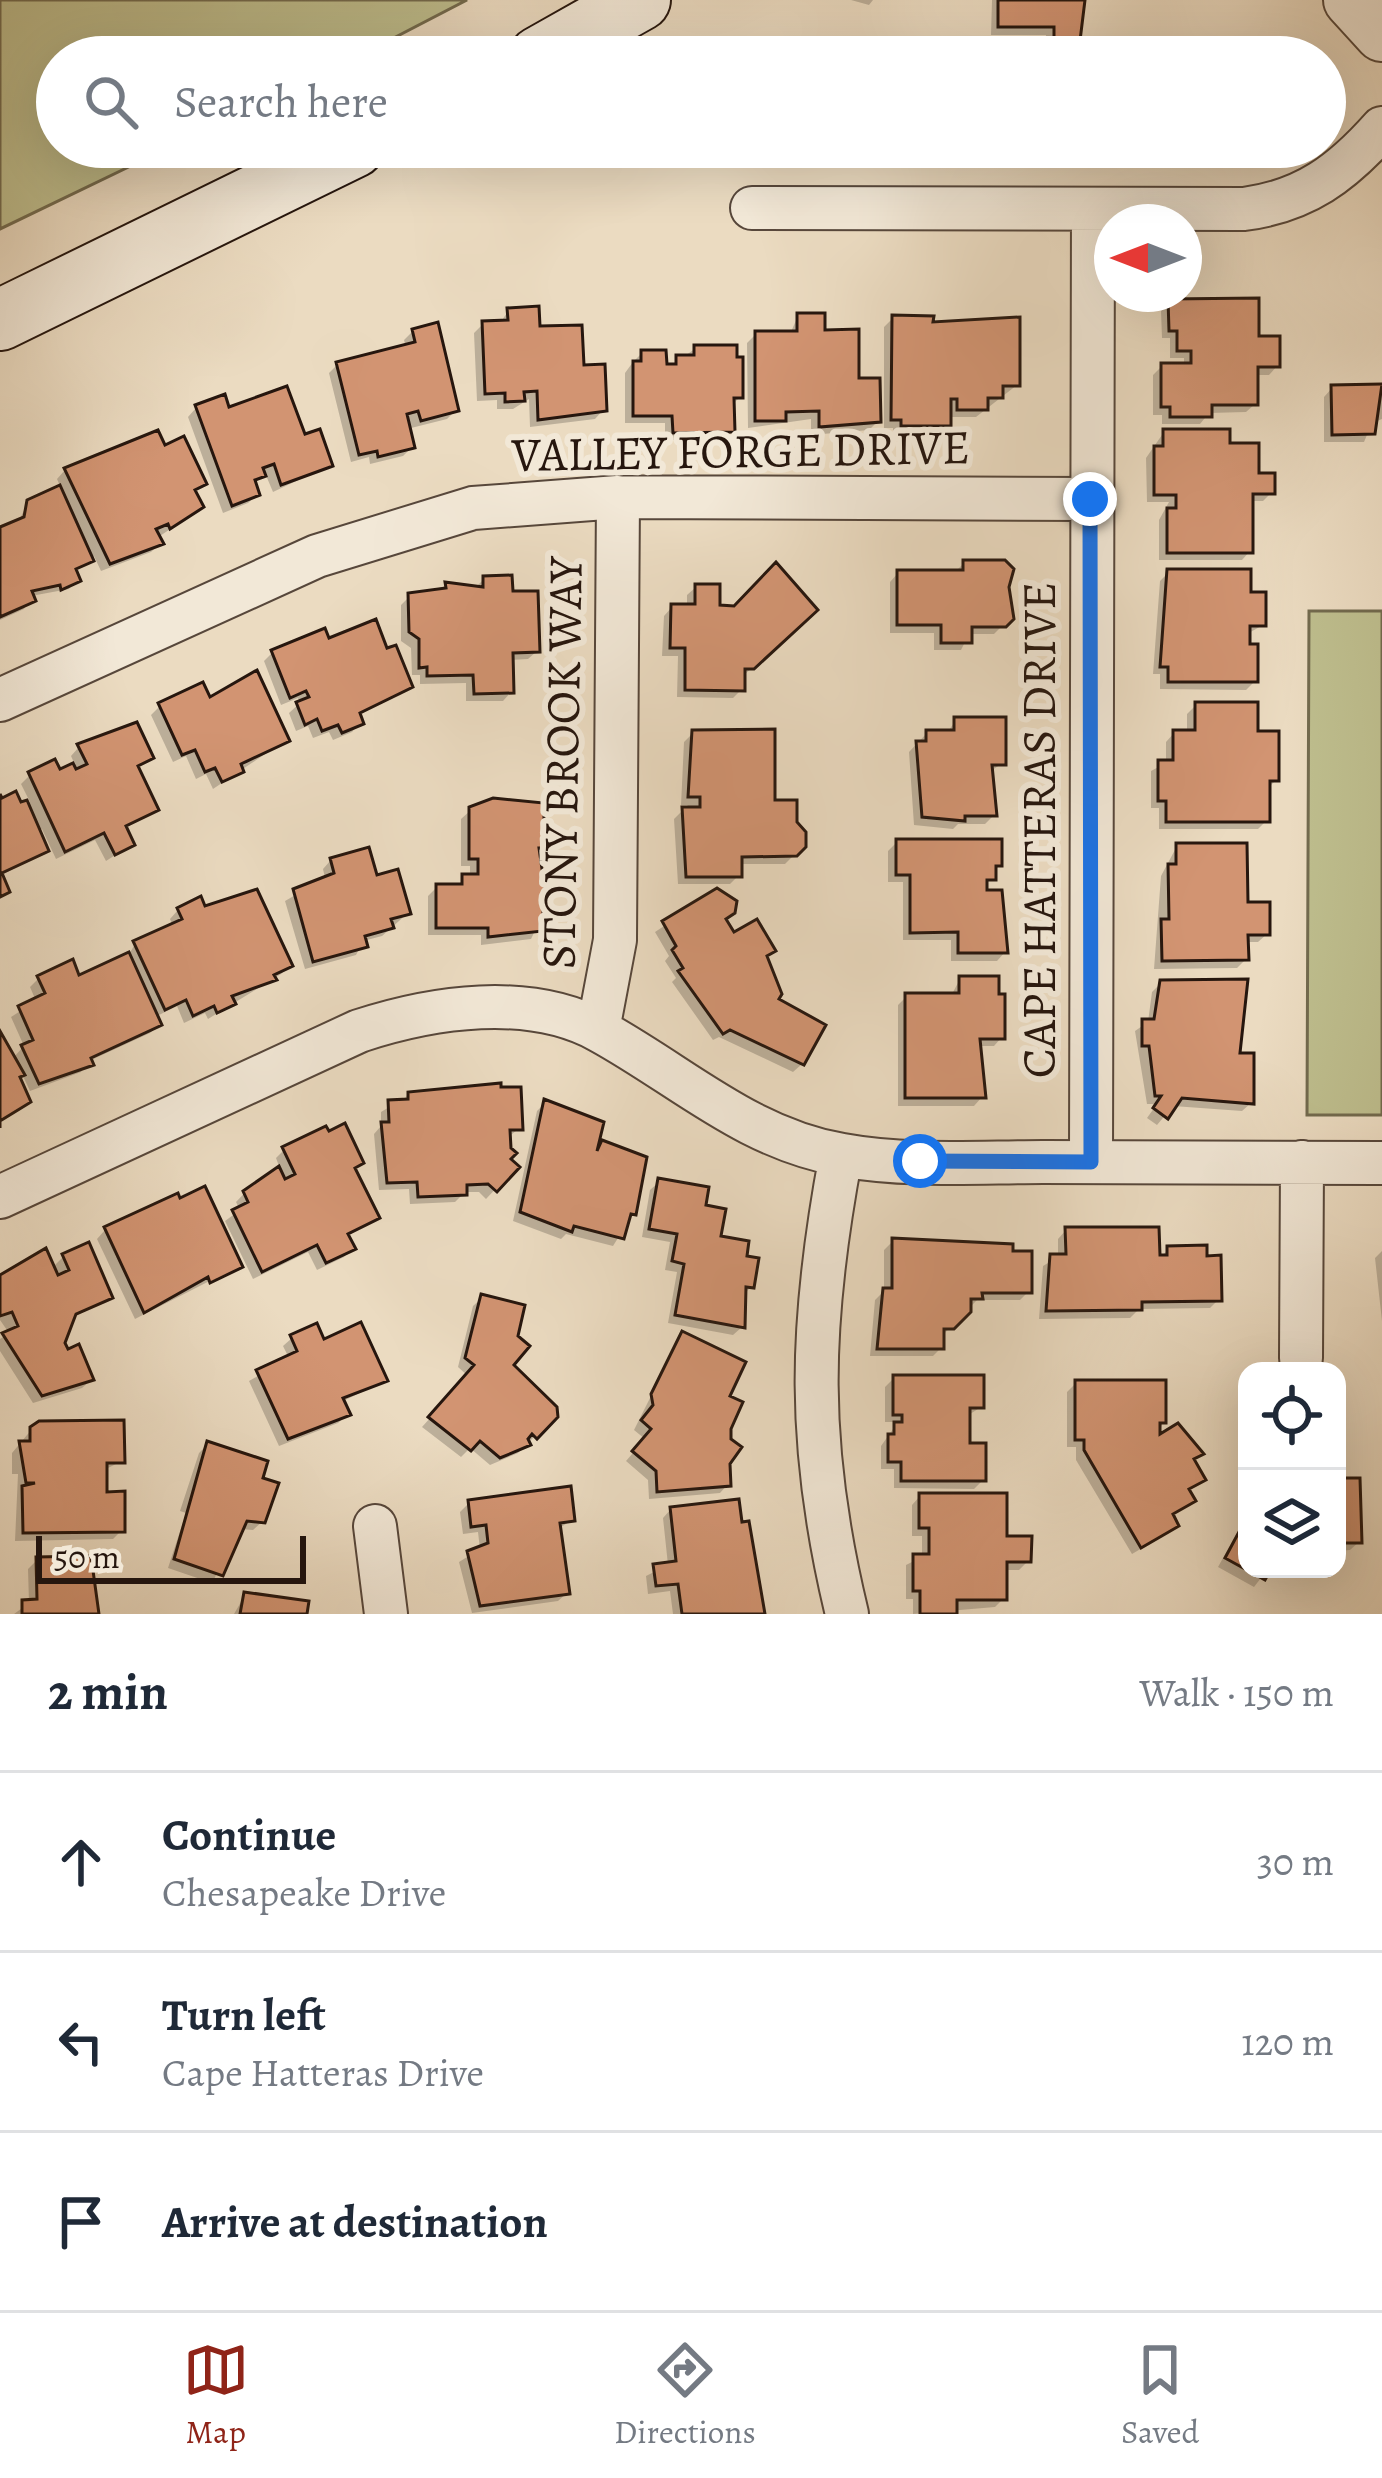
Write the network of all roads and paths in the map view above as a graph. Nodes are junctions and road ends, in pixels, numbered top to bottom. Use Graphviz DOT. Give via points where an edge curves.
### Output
graph roads {
  1 [pos="640,0"];
  2 [pos="1351,0"];
  3 [pos="1382,34"];
  4 [pos="576,36"];
  5 [pos="1382,128"];
  6 [pos="1346,167"];
  7 [pos="311,168"];
  8 [pos="1345,168"];
  9 [pos="752,208"];
  10 [pos="1093,211"];
  11 [pos="0,320"];
  12 [pos="618,497"];
  13 [pos="1090,499"];
  14 [pos="0,700"];
  15 [pos="598,1030"];
  16 [pos="842,1155"];
  17 [pos="1091,1162"];
  18 [pos="1302,1162"];
  19 [pos="1382,1163"];
  20 [pos="0,1196"];
  21 [pos="1301,1358"];
  22 [pos="375,1526"];
  23 [pos="386,1614"];
  24 [pos="847,1614"];
  1 -- 4 [label="main road"];
  2 -- 3 [label="street"];
  5 -- 6 [label="street"];
  7 -- 11 [label="main road"];
  8 -- 10 [label="street" via="1283,203"];
  9 -- 10 [label="street"];
  10 -- 13 [label="street, CAPE HATTERAS DRIVE"];
  12 -- 13 [label="street, VALLEY FORGE DRIVE"];
  12 -- 14 [label="street, VALLEY FORGE DRIVE" via="520,500 382,532"];
  12 -- 15 [label="street, STONY BROOK WAY" via="616,940"];
  13 -- 17 [label="street, CAPE HATTERAS DRIVE"];
  15 -- 16 [label="street" via="723,1112"];
  15 -- 20 [label="street" via="525,1011 399,1018"];
  16 -- 17 [label="street"];
  16 -- 24 [label="street" via="817,1298 814,1411 826,1530"];
  17 -- 18 [label="street"];
  18 -- 19 [label="street"];
  18 -- 21 [label="street"];
  22 -- 23 [label="street"];
}
